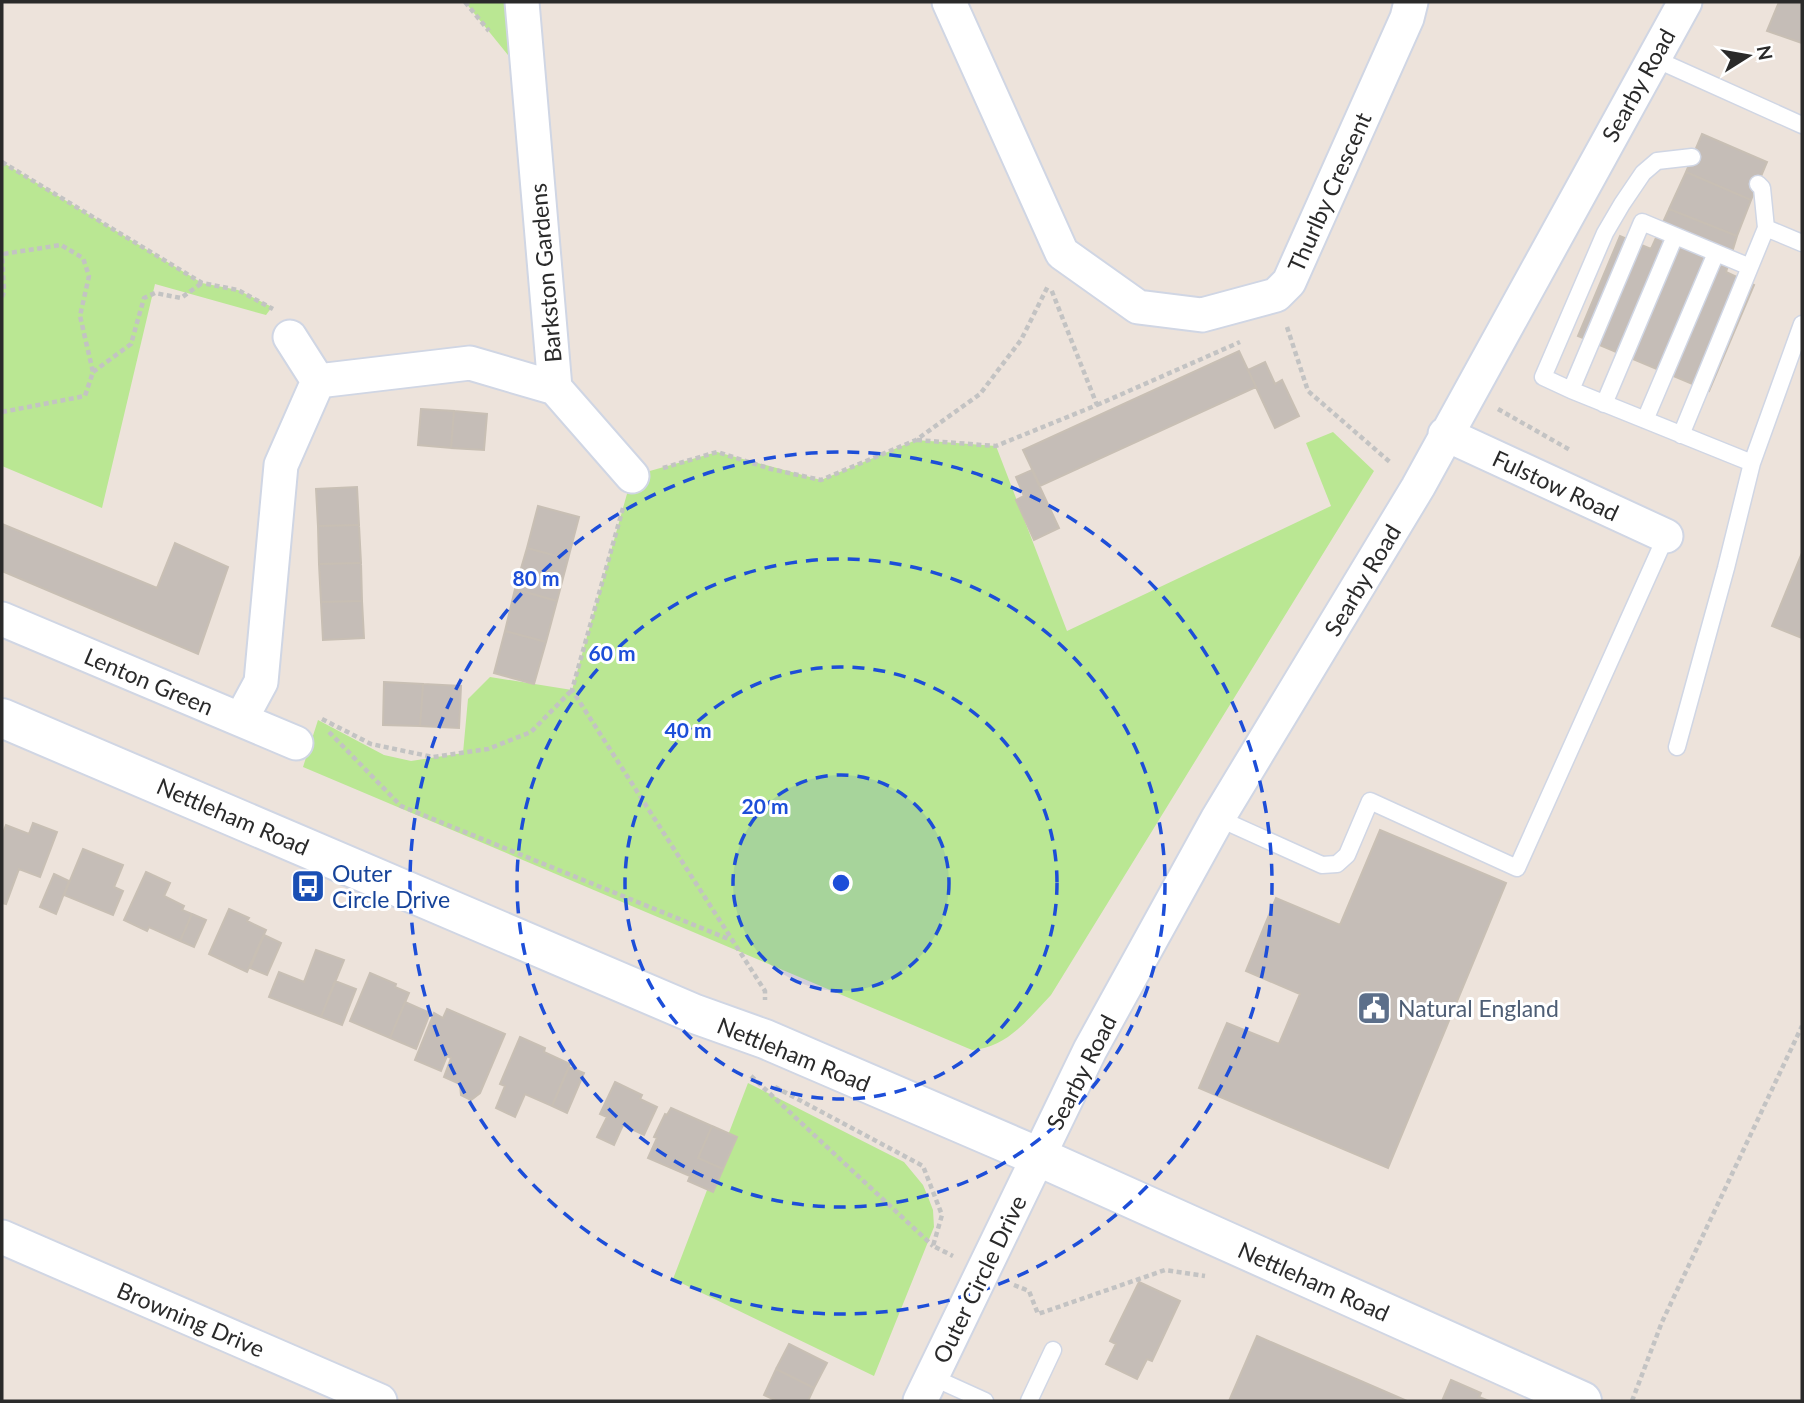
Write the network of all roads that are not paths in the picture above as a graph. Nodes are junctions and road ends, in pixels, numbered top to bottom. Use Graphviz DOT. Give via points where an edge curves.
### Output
graph roads {
  1 [pos="522,2"];
  2 [pos="949,2"];
  3 [pos="1411,2"];
  4 [pos="1685,2"];
  5 [pos="1653,58"];
  6 [pos="1802,125"];
  7 [pos="1692,157"];
  8 [pos="1758,184"];
  9 [pos="1766,228"];
  10 [pos="1675,236"];
  11 [pos="1802,243"];
  12 [pos="1716,253"];
  13 [pos="1750,267"];
  14 [pos="1802,324"];
  15 [pos="290,337"];
  16 [pos="318,381"];
  17 [pos="555,388"];
  18 [pos="1571,390"];
  19 [pos="1604,404"];
  20 [pos="1645,420"];
  21 [pos="1445,434"];
  22 [pos="1681,435"];
  23 [pos="1752,463"];
  24 [pos="632,476"];
  25 [pos="1666,536"];
  26 [pos="2,619"];
  27 [pos="2,718"];
  28 [pos="241,719"];
  29 [pos="311,727"];
  30 [pos="1676,747"];
  31 [pos="1219,818"];
  32 [pos="1038,1157"];
  33 [pos="2,1237"];
  34 [pos="1053,1350"];
  35 [pos="926,1389"];
  36 [pos="380,1401"];
  37 [pos="985,1401"];
  38 [pos="1029,1401"];
  39 [pos="1582,1401"];
  1 -- 17 [label="street, Barkston Gardens"];
  2 -- 3 [label="street, Thurlby Crescent" via="1062,253 1138,307 1202,314 1276,295 1289,282"];
  4 -- 5 [label="street, Searby Road"];
  5 -- 6 [label="lane"];
  5 -- 21 [label="street, Searby Road"];
  7 -- 18 [label="lane" via="1657,161 1643,173 1605,233 1543,377"];
  8 -- 9 [label="lane"];
  9 -- 11 [label="lane"];
  9 -- 13 [label="lane"];
  10 -- 12 [label="lane"];
  10 -- 18 [label="lane" via="1642,222"];
  10 -- 19 [label="lane"];
  12 -- 13 [label="lane"];
  12 -- 20 [label="lane"];
  13 -- 22 [label="lane"];
  14 -- 23 [label="lane"];
  15 -- 16 [label="street"];
  16 -- 17 [label="street, Barkston Gardens" via="470,363"];
  16 -- 28 [label="street" via="281,465 261,682"];
  17 -- 24 [label="street"];
  18 -- 19 [label="lane"];
  19 -- 20 [label="lane"];
  20 -- 22 [label="lane"];
  21 -- 25 [label="street, Fulstow Road"];
  21 -- 31 [label="street, Searby Road" via="1418,487"];
  22 -- 23 [label="lane"];
  23 -- 30 [label="lane"];
  25 -- 31 [label="lane" via="1517,868 1370,801 1347,855 1337,864 1322,865"];
  26 -- 28 [label="street, Lenton Green"];
  27 -- 32 [label="main road, Nettleham Road"];
  28 -- 29 [label="street, Lenton Green"];
  31 -- 32 [label="street, Searby Road" via="1090,1050"];
  32 -- 35 [label="street, Outer Circle Drive"];
  32 -- 39 [label="main road, Nettleham Road"];
  33 -- 36 [label="street, Browning Drive"];
  34 -- 38 [label="lane"];
  35 -- 37 [label="lane"];
}
